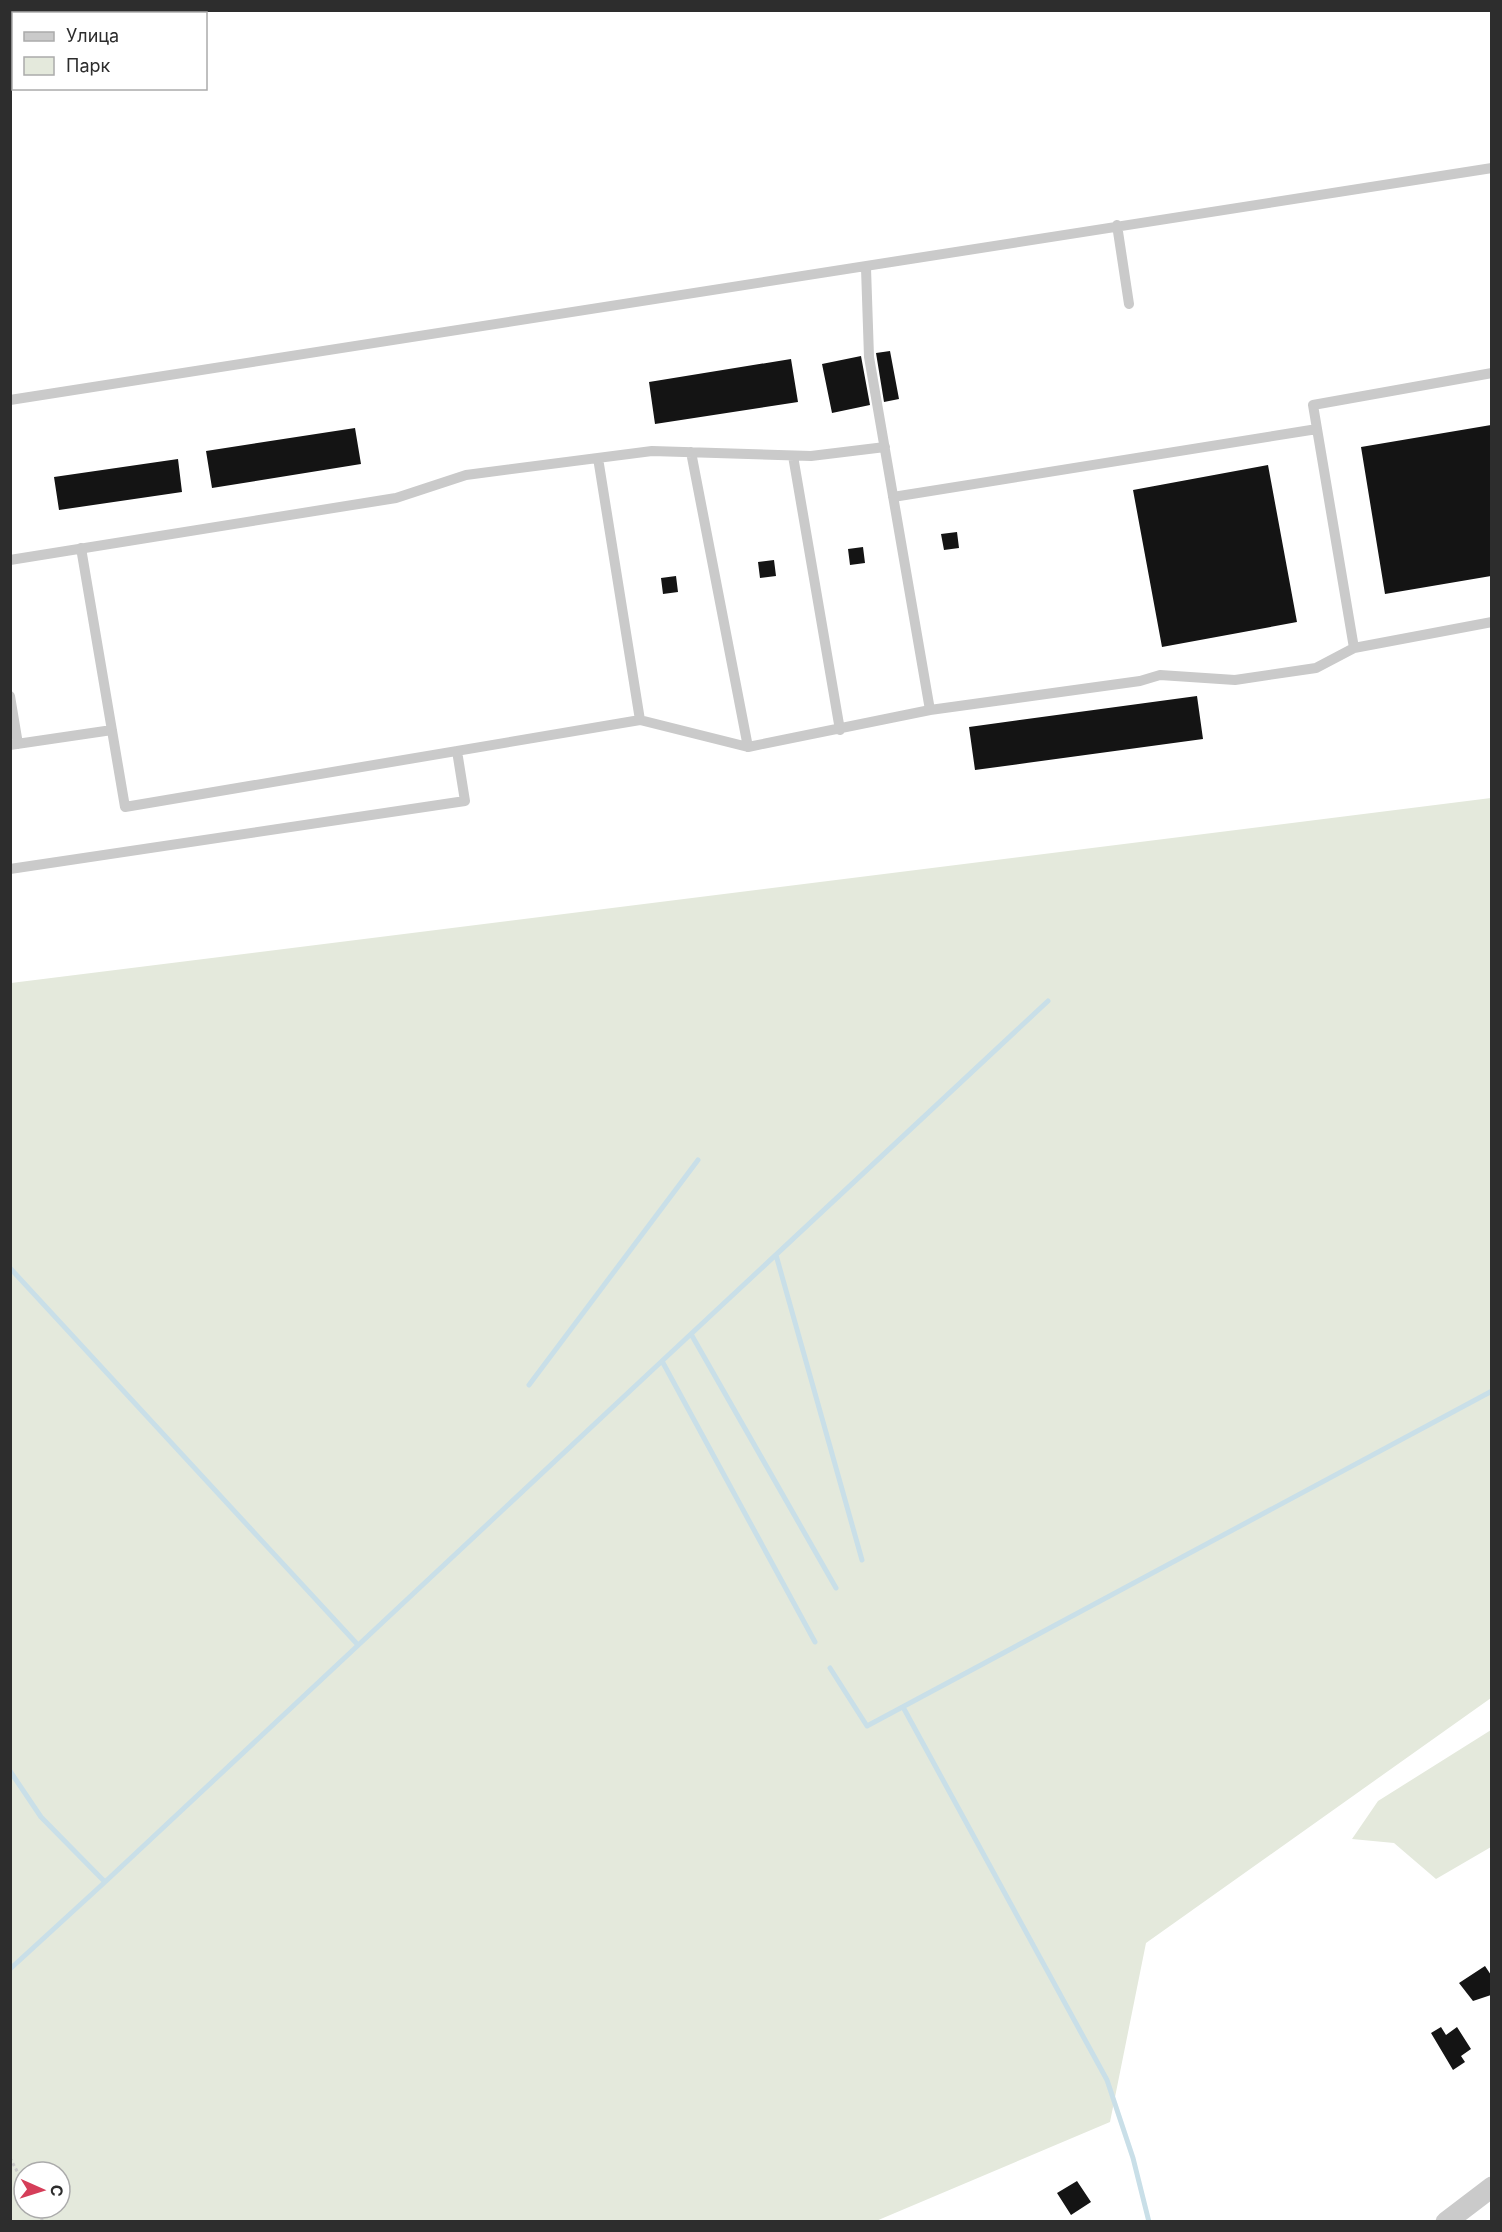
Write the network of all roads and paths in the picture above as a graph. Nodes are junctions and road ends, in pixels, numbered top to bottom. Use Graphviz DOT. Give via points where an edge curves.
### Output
graph roads {
  1 [pos="1491,168"];
  2 [pos="1117,225"];
  3 [pos="866,268"];
  4 [pos="1128,304"];
  5 [pos="1491,373"];
  6 [pos="10,400"];
  7 [pos="1317,429"];
  8 [pos="885,447"];
  9 [pos="691,452"];
  10 [pos="793,456"];
  11 [pos="598,458"];
  12 [pos="893,497"];
  13 [pos="81,548"];
  14 [pos="10,560"];
  15 [pos="1491,622"];
  16 [pos="1354,648"];
  17 [pos="10,696"];
  18 [pos="930,710"];
  19 [pos="640,720"];
  20 [pos="112,730"];
  21 [pos="840,730"];
  22 [pos="14,745"];
  23 [pos="748,747"];
  24 [pos="457,751"];
  25 [pos="10,869"];
  26 [pos="1491,2187"];
  27 [pos="1446,2222"];
  1 -- 2 [label="lane"];
  2 -- 3 [label="lane"];
  2 -- 4 [label="lane"];
  3 -- 6 [label="lane"];
  3 -- 8 [label="lane" via="869,357"];
  5 -- 7 [label="lane" via="1313,405"];
  7 -- 12 [label="lane"];
  7 -- 16 [label="lane"];
  8 -- 10 [label="lane"];
  8 -- 12 [label="lane"];
  9 -- 10 [label="lane"];
  9 -- 11 [label="lane" via="652,451"];
  9 -- 23 [label="lane"];
  10 -- 21 [label="lane"];
  11 -- 13 [label="lane" via="466,476 396,498"];
  11 -- 19 [label="lane"];
  12 -- 18 [label="lane"];
  13 -- 14 [label="lane"];
  13 -- 20 [label="lane"];
  15 -- 16 [label="lane"];
  16 -- 18 [label="lane" via="1316,668 1246,678 1160,675"];
  17 -- 22 [label="lane"];
  18 -- 21 [label="lane"];
  19 -- 23 [label="lane"];
  19 -- 24 [label="lane"];
  20 -- 22 [label="lane"];
  20 -- 24 [label="lane" via="125,807"];
  21 -- 23 [label="lane"];
  24 -- 25 [label="lane" via="465,801"];
  26 -- 27 [label="street"];
}
